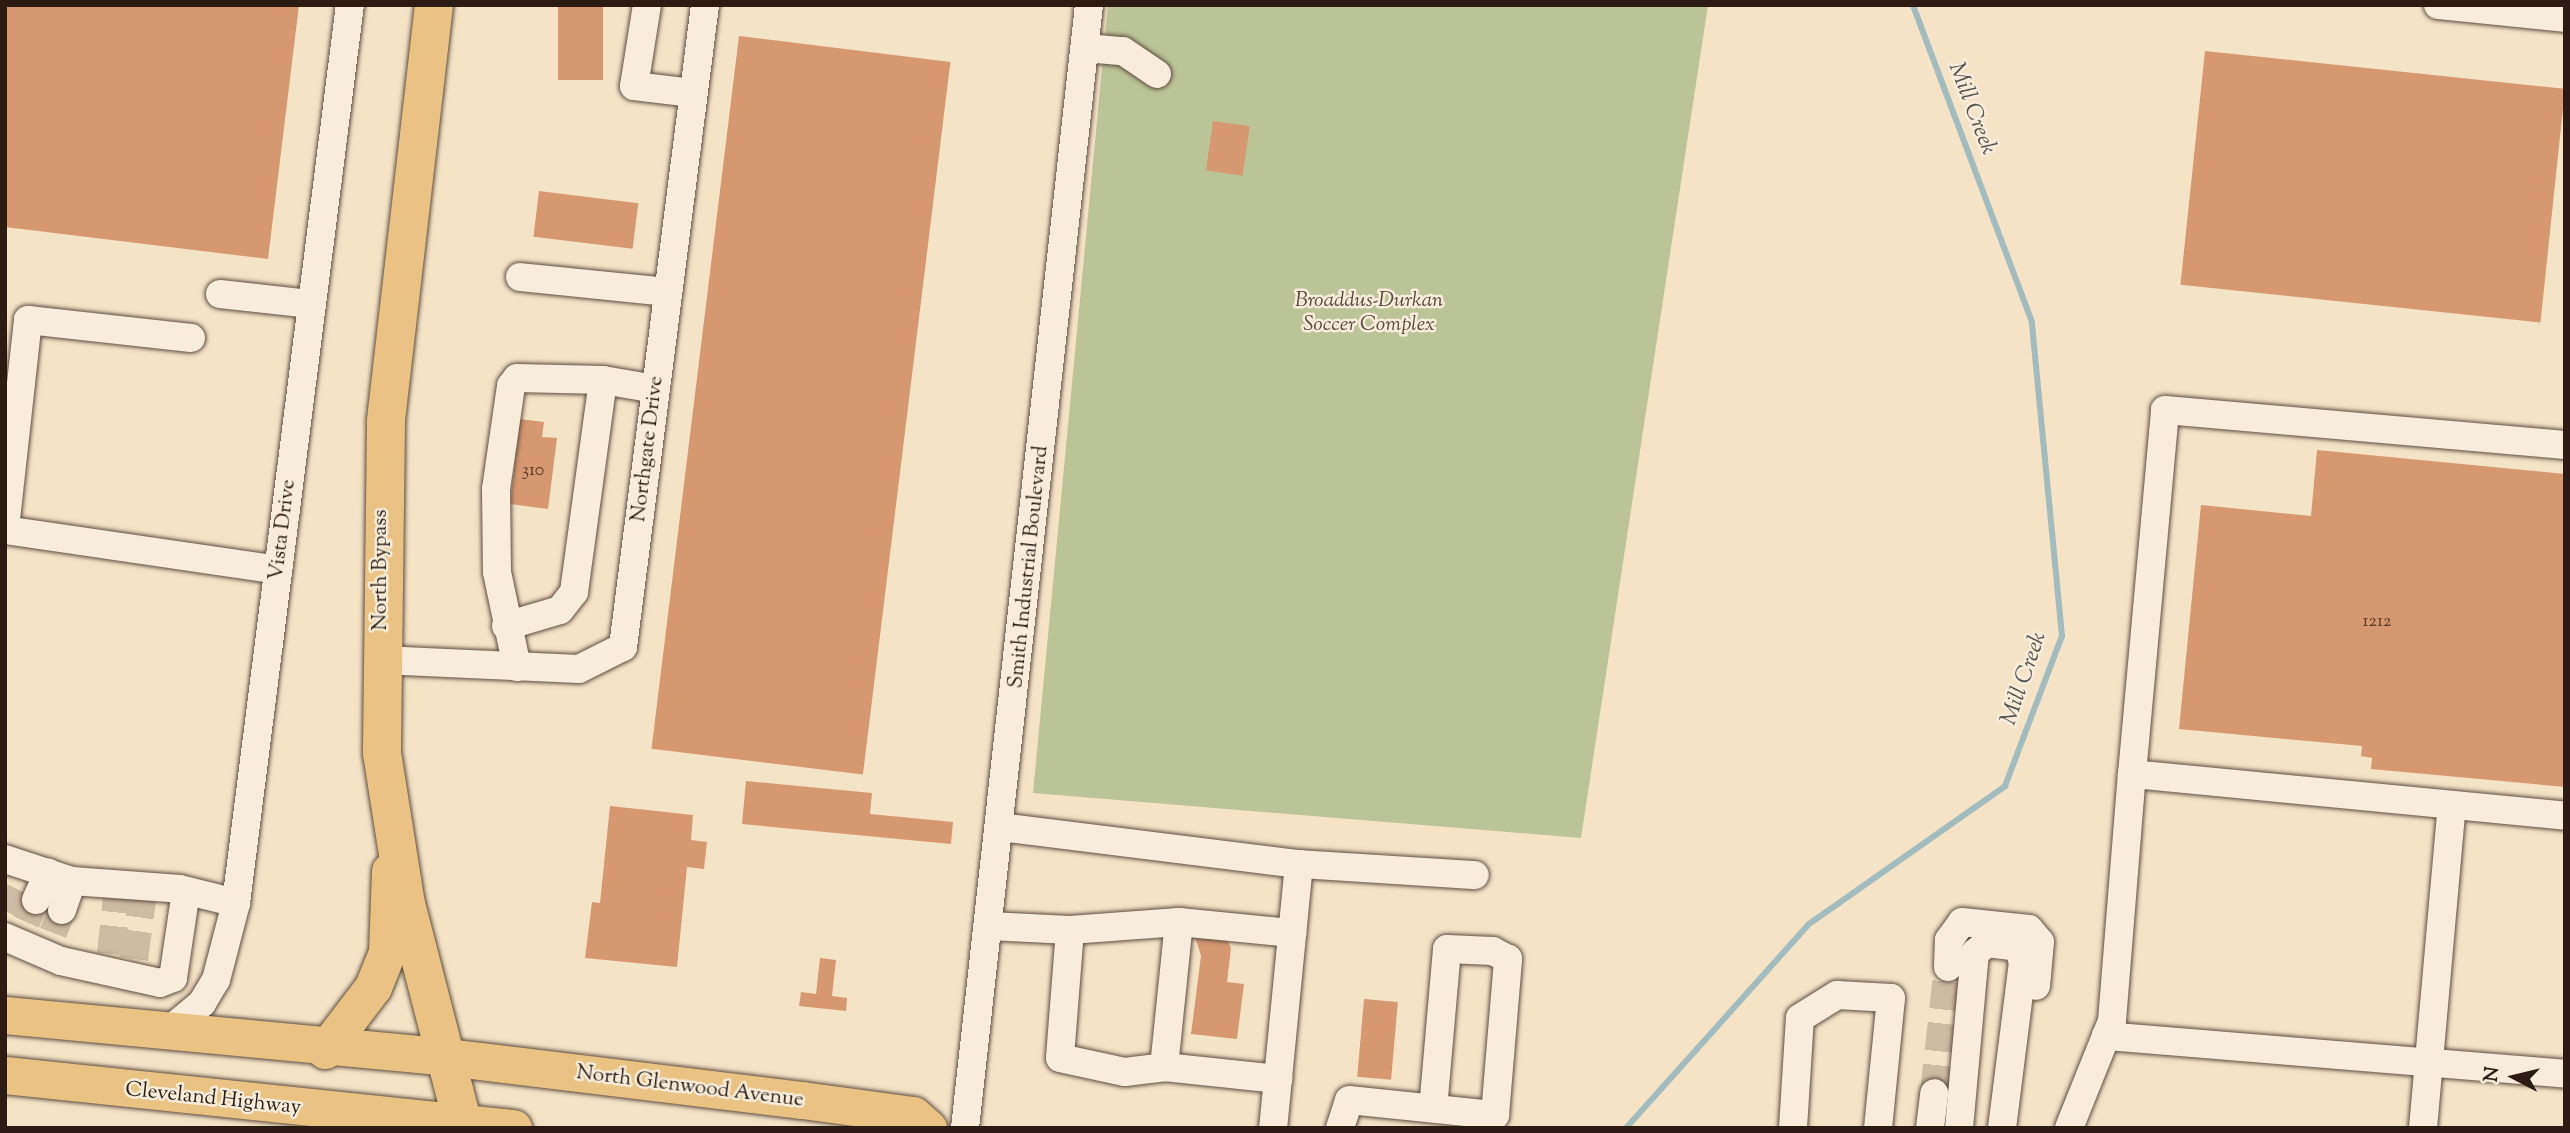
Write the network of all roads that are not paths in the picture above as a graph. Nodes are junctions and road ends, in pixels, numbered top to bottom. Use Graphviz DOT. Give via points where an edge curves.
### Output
graph roads {
  1 [pos="350,5"];
  2 [pos="434,5"];
  3 [pos="647,5"];
  4 [pos="705,5"];
  5 [pos="1089,5"];
  6 [pos="2438,5"];
  7 [pos="2547,13"];
  8 [pos="1085,48"];
  9 [pos="1157,74"];
  10 [pos="694,93"];
  11 [pos="520,277"];
  12 [pos="668,292"];
  13 [pos="220,294"];
  14 [pos="311,304"];
  15 [pos="191,338"];
  16 [pos="603,380"];
  17 [pos="655,389"];
  18 [pos="2565,444"];
  19 [pos="278,570"];
  20 [pos="506,626"];
  21 [pos="381,660"];
  22 [pos="517,667"];
  23 [pos="2132,774"];
  24 [pos="390,803"];
  25 [pos="2452,805"];
  26 [pos="2565,816"];
  27 [pos="1001,827"];
  28 [pos="1299,864"];
  29 [pos="1475,875"];
  30 [pos="186,891"];
  31 [pos="30,900"];
  32 [pos="236,903"];
  33 [pos="1179,922"];
  34 [pos="1978,924"];
  35 [pos="989,926"];
  36 [pos="1070,930"];
  37 [pos="1292,933"];
  38 [pos="1975,953"];
  39 [pos="1948,967"];
  40 [pos="14,1013"];
  41 [pos="166,1033"];
  42 [pos="2106,1036"];
  43 [pos="325,1049"];
  44 [pos="447,1057"];
  45 [pos="2429,1064"];
  46 [pos="1164,1067"];
  47 [pos="2565,1074"];
  48 [pos="5,1075"];
  49 [pos="1278,1079"];
  50 [pos="1934,1093"];
  51 [pos="1433,1108"];
  52 [pos="344,1120"];
  53 [pos="463,1124"];
  54 [pos="513,1128"];
  55 [pos="928,1128"];
  56 [pos="965,1128"];
  57 [pos="1273,1128"];
  58 [pos="1340,1128"];
  59 [pos="1793,1128"];
  60 [pos="1878,1128"];
  61 [pos="1930,1128"];
  62 [pos="1959,1128"];
  63 [pos="2002,1128"];
  64 [pos="2023,1128"];
  65 [pos="2069,1128"];
  66 [pos="2423,1128"];
  1 -- 14 [label="street, Vista Drive"];
  2 -- 21 [label="highway, North Bypass" via="386,422"];
  3 -- 10 [label="street" via="634,86"];
  4 -- 10 [label="street, Northgate Drive"];
  5 -- 8 [label="street, Smith Industrial Boulevard"];
  6 -- 7 [label="street"];
  8 -- 9 [label="street" via="1123,51"];
  8 -- 27 [label="street, Smith Industrial Boulevard"];
  10 -- 12 [label="street, Northgate Drive"];
  11 -- 12 [label="street"];
  12 -- 17 [label="street, Northgate Drive"];
  13 -- 14 [label="street"];
  14 -- 19 [label="street, Vista Drive"];
  15 -- 19 [label="street" via="28,320 5,530"];
  16 -- 17 [label="street"];
  16 -- 20 [label="street" via="573,592 560,610"];
  16 -- 20 [label="street" via="517,378 511,386 496,489 497,572"];
  17 -- 22 [label="street, Northgate Drive" via="622,647 579,669"];
  18 -- 23 [label="street" via="2165,410"];
  19 -- 32 [label="street, Vista Drive"];
  20 -- 22 [label="street"];
  21 -- 22 [label="street, Northgate Drive"];
  21 -- 24 [label="highway, North Bypass"];
  23 -- 25 [label="street"];
  23 -- 42 [label="street"];
  24 -- 43 [label="main road" via="387,953 373,987"];
  24 -- 44 [label="highway, North Bypass" via="406,904"];
  25 -- 26 [label="street"];
  25 -- 45 [label="street"];
  27 -- 28 [label="street"];
  27 -- 35 [label="street, Smith Industrial Boulevard"];
  28 -- 29 [label="street"];
  28 -- 37 [label="street"];
  30 -- 31 [label="street"];
  30 -- 31 [label="street" via="173,978 160,983 121,965"];
  30 -- 32 [label="street"];
  32 -- 41 [label="street, Vista Drive" via="216,980 202,1003"];
  33 -- 36 [label="street"];
  33 -- 37 [label="street"];
  33 -- 46 [label="street"];
  34 -- 38 [label="street"];
  34 -- 39 [label="street" via="1962,922 1949,940"];
  34 -- 64 [label="street" via="2029,929 2040,942"];
  35 -- 36 [label="street"];
  35 -- 56 [label="street, Smith Industrial Boulevard"];
  36 -- 46 [label="street" via="1059,1058 1125,1072"];
  37 -- 49 [label="street"];
  38 -- 62 [label="street"];
  38 -- 63 [label="street" via="1987,943 2018,947 2023,962"];
  40 -- 41 [label="main road"];
  41 -- 43 [label="main road"];
  42 -- 45 [label="street"];
  42 -- 65 [label="street"];
  43 -- 44 [label="main road"];
  44 -- 53 [label="highway, North Bypass"];
  44 -- 55 [label="main road, North Glenwood Avenue" via="913,1115"];
  45 -- 47 [label="street"];
  45 -- 66 [label="street"];
  46 -- 49 [label="street"];
  48 -- 52 [label="main road, Cleveland Highway"];
  49 -- 57 [label="street"];
  50 -- 61 [label="street"];
  51 -- 51 [label="street" via="1496,1115 1508,959 1493,951 1447,949"];
  51 -- 58 [label="street" via="1349,1100"];
  52 -- 53 [label="main road, Cleveland Highway"];
  53 -- 54 [label="main road"];
  59 -- 60 [label="street" via="1800,1018 1837,995 1891,998"];
}
